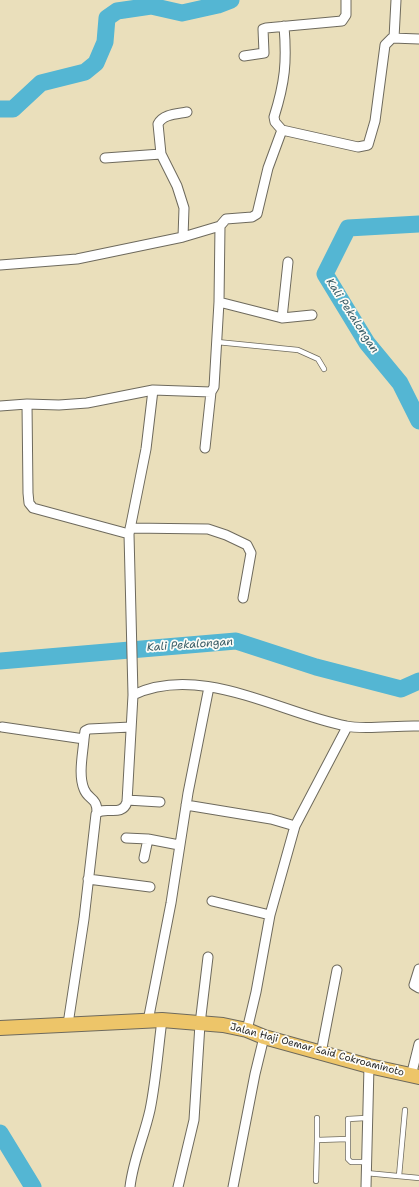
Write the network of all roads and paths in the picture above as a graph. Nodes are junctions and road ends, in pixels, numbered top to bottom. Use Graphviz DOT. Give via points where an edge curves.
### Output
graph roads {
  1 [pos="346,0"];
  2 [pos="396,0"];
  3 [pos="284,26"];
  4 [pos="394,38"];
  5 [pos="419,39"];
  6 [pos="244,56"];
  7 [pos="187,112"];
  8 [pos="282,130"];
  9 [pos="161,154"];
  10 [pos="105,158"];
  11 [pos="220,226"];
  12 [pos="183,237"];
  13 [pos="288,262"];
  14 [pos="0,265"];
  15 [pos="219,302"];
  16 [pos="312,315"];
  17 [pos="282,318"];
  18 [pos="217,342"];
  19 [pos="324,369"];
  20 [pos="153,390"];
  21 [pos="211,392"];
  22 [pos="27,404"];
  23 [pos="0,406"];
  24 [pos="205,448"];
  25 [pos="129,531"];
  26 [pos="242,598"];
  27 [pos="209,687"];
  28 [pos="134,695"];
  29 [pos="419,726"];
  30 [pos="2,727"];
  31 [pos="131,727"];
  32 [pos="347,727"];
  33 [pos="84,739"];
  34 [pos="127,800"];
  35 [pos="160,802"];
  36 [pos="186,805"];
  37 [pos="97,812"];
  38 [pos="295,826"];
  39 [pos="126,838"];
  40 [pos="148,839"];
  41 [pos="179,845"];
  42 [pos="144,858"];
  43 [pos="88,879"];
  44 [pos="150,887"];
  45 [pos="212,901"];
  46 [pos="270,915"];
  47 [pos="208,957"];
  48 [pos="419,969"];
  49 [pos="337,970"];
  50 [pos="419,988"];
  51 [pos="162,1020"];
  52 [pos="148,1022"];
  53 [pos="68,1024"];
  54 [pos="200,1024"];
  55 [pos="0,1028"];
  56 [pos="247,1030"];
  57 [pos="264,1037"];
  58 [pos="419,1044"];
  59 [pos="321,1053"];
  60 [pos="368,1066"];
  61 [pos="415,1077"];
  62 [pos="405,1110"];
  63 [pos="316,1118"];
  64 [pos="366,1118"];
  65 [pos="348,1139"];
  66 [pos="316,1140"];
  67 [pos="366,1162"];
  68 [pos="366,1173"];
  69 [pos="399,1176"];
  70 [pos="419,1178"];
  71 [pos="316,1181"];
  72 [pos="130,1187"];
  73 [pos="178,1187"];
  74 [pos="233,1187"];
  75 [pos="366,1187"];
  1 -- 3 [label="street" via="346,15 342,21"];
  2 -- 4 [label="street"];
  3 -- 6 [label="street" via="263,30 264,53"];
  3 -- 8 [label="street" via="285,78 274,116 275,122"];
  4 -- 5 [label="street"];
  4 -- 8 [label="street" via="385,45 375,121 368,145 358,147"];
  7 -- 9 [label="street" via="160,120 158,129"];
  8 -- 11 [label="street" via="268,168 257,214 252,218 226,219"];
  9 -- 10 [label="street"];
  9 -- 12 [label="street" via="184,208"];
  11 -- 12 [label="street"];
  11 -- 15 [label="street"];
  12 -- 14 [label="street" via="77,259"];
  13 -- 17 [label="street"];
  15 -- 17 [label="street"];
  15 -- 18 [label="street"];
  16 -- 17 [label="street"];
  18 -- 19 [label="lane" via="298,350 318,359"];
  18 -- 21 [label="street" via="214,387"];
  20 -- 21 [label="street"];
  20 -- 22 [label="street" via="87,402"];
  20 -- 25 [label="street" via="146,449"];
  21 -- 24 [label="street"];
  22 -- 23 [label="street"];
  22 -- 25 [label="street" via="28,493 29,503 33,508"];
  25 -- 26 [label="street" via="208,529 247,545 251,554"];
  25 -- 28 [label="street"];
  27 -- 28 [label="street" via="182,684 155,687"];
  27 -- 32 [label="street"];
  27 -- 36 [label="street"];
  28 -- 31 [label="street"];
  29 -- 32 [label="street"];
  30 -- 33 [label="street"];
  31 -- 33 [label="street" via="89,728 85,731"];
  31 -- 34 [label="street"];
  32 -- 38 [label="street"];
  33 -- 37 [label="street" via="84,789 96,802"];
  34 -- 35 [label="street"];
  34 -- 37 [label="street" via="125,807 120,810"];
  36 -- 38 [label="street" via="271,819"];
  36 -- 41 [label="street"];
  37 -- 43 [label="street"];
  38 -- 46 [label="street"];
  39 -- 40 [label="street"];
  40 -- 41 [label="street"];
  40 -- 42 [label="street"];
  41 -- 52 [label="street" via="171,903"];
  43 -- 44 [label="street"];
  43 -- 53 [label="street"];
  45 -- 46 [label="street"];
  46 -- 56 [label="street"];
  47 -- 54 [label="street"];
  48 -- 50 [label="street" via="413,983"];
  49 -- 59 [label="street"];
  51 -- 52 [label="main road, Jalan Haji Oemar Said Cokroaminoto"];
  51 -- 54 [label="main road, Jalan Haji Oemar Said Cokroaminoto"];
  51 -- 72 [label="street" via="152,1101 136,1154"];
  52 -- 53 [label="main road, Jalan Haji Oemar Said Cokroaminoto"];
  53 -- 55 [label="main road, Jalan Haji Oemar Said Cokroaminoto"];
  54 -- 56 [label="main road, Jalan Haji Oemar Said Cokroaminoto"];
  54 -- 73 [label="street" via="194,1120"];
  56 -- 57 [label="main road, Jalan Haji Oemar Said Cokroaminoto"];
  57 -- 59 [label="main road, Jalan Haji Oemar Said Cokroaminoto"];
  57 -- 74 [label="street"];
  58 -- 61 [label="street"];
  59 -- 60 [label="main road, Jalan Haji Oemar Said Cokroaminoto"];
  60 -- 61 [label="main road, Jalan Haji Oemar Said Cokroaminoto"];
  60 -- 64 [label="street"];
  62 -- 69 [label="lane"];
  63 -- 66 [label="lane"];
  64 -- 65 [label="lane" via="348,1119"];
  64 -- 67 [label="street"];
  65 -- 66 [label="lane"];
  65 -- 67 [label="lane" via="348,1159 351,1162"];
  66 -- 71 [label="lane"];
  67 -- 68 [label="street"];
  68 -- 69 [label="lane"];
  68 -- 75 [label="street"];
  69 -- 70 [label="lane"];
}
